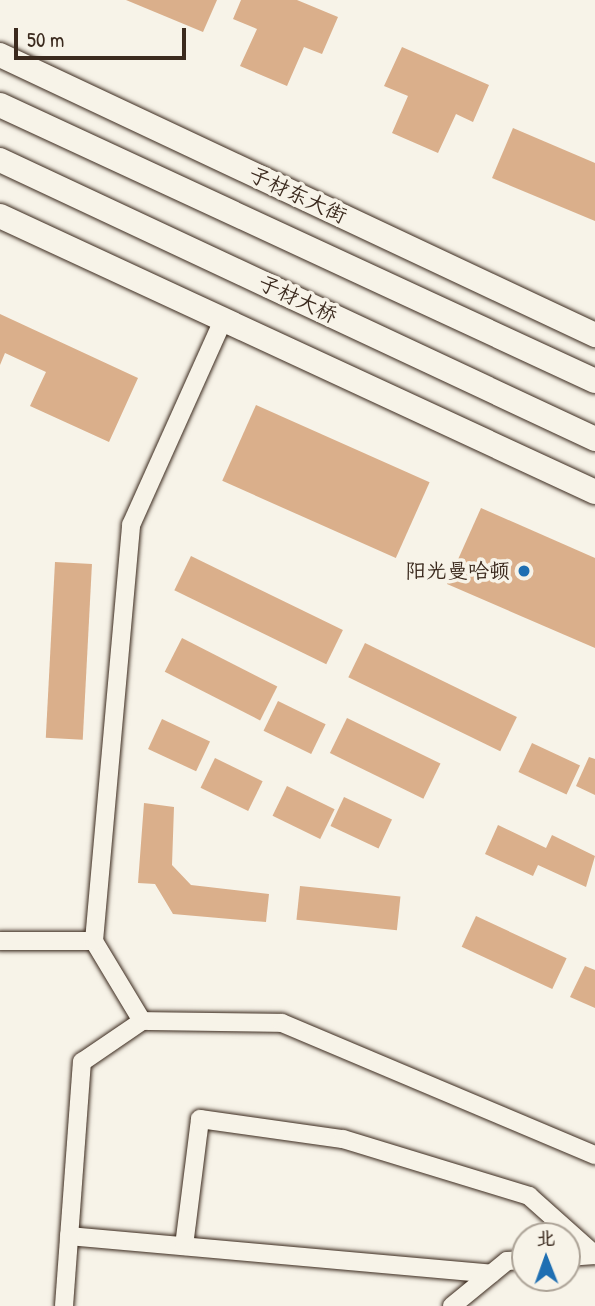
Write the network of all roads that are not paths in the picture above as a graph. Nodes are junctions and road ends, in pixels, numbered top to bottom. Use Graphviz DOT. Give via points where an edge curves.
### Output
graph roads {
  1 [pos="0,55"];
  2 [pos="0,105"];
  3 [pos="0,160"];
  4 [pos="0,216"];
  5 [pos="223,320"];
  6 [pos="595,335"];
  7 [pos="595,381"];
  8 [pos="595,439"];
  9 [pos="595,492"];
  10 [pos="0,941"];
  11 [pos="94,941"];
  12 [pos="142,1021"];
  13 [pos="595,1154"];
  14 [pos="69,1236"];
  15 [pos="184,1246"];
  16 [pos="595,1255"];
  17 [pos="511,1261"];
  18 [pos="491,1274"];
  19 [pos="64,1306"];
  20 [pos="452,1306"];
  1 -- 6 [label="main road, 子材东大街"];
  2 -- 7 [label="main road"];
  3 -- 8 [label="main road, 子材大桥"];
  4 -- 5 [label="main road"];
  5 -- 9 [label="main road"];
  5 -- 11 [label="street" via="131,525"];
  10 -- 11 [label="street"];
  11 -- 12 [label="street"];
  12 -- 13 [label="street" via="282,1023"];
  12 -- 14 [label="street" via="82,1062"];
  14 -- 15 [label="street"];
  14 -- 19 [label="street"];
  15 -- 16 [label="street" via="200,1119 343,1139 529,1196"];
  15 -- 18 [label="street"];
  17 -- 18 [label="street"];
  18 -- 20 [label="street"];
}
